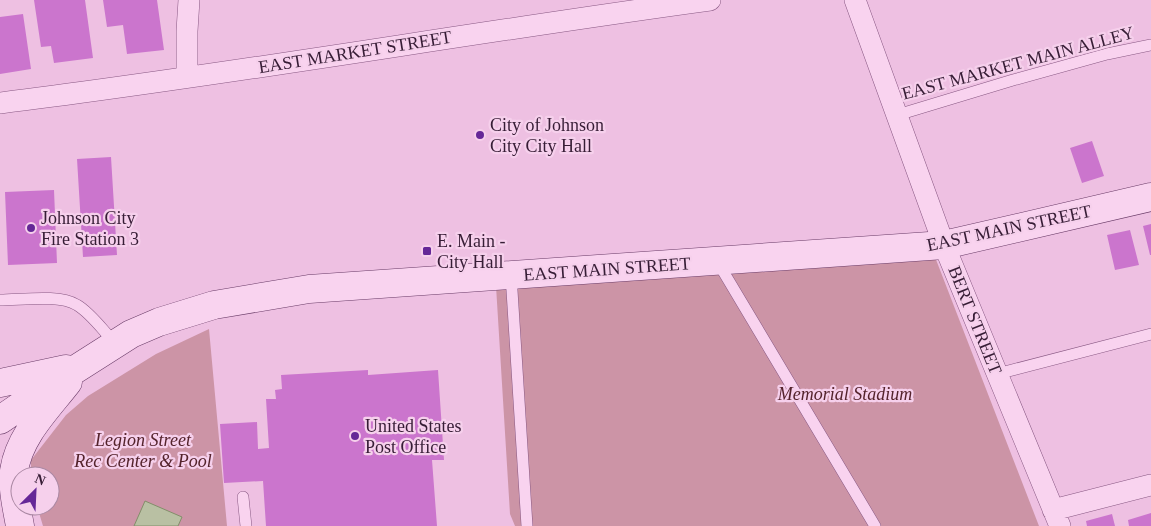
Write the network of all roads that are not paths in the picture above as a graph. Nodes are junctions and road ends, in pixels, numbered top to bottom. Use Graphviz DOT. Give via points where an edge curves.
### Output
graph roads {
  1 [pos="189,0"];
  2 [pos="710,0"];
  3 [pos="855,0"];
  4 [pos="1151,45"];
  5 [pos="187,77"];
  6 [pos="0,103"];
  7 [pos="896,115"];
  8 [pos="1151,197"];
  9 [pos="944,245"];
  10 [pos="718,261"];
  11 [pos="511,275"];
  12 [pos="0,300"];
  13 [pos="1151,334"];
  14 [pos="116,344"];
  15 [pos="82,365"];
  16 [pos="998,374"];
  17 [pos="0,383"];
  18 [pos="0,420"];
  19 [pos="1151,485"];
  20 [pos="243,497"];
  21 [pos="0,517"];
  22 [pos="1056,518"];
  23 [pos="6,526"];
  24 [pos="20,526"];
  25 [pos="246,526"];
  26 [pos="527,526"];
  27 [pos="874,526"];
  1 -- 5 [label="street"];
  2 -- 5 [label="street, EAST MARKET STREET"];
  3 -- 7 [label="street, BERT STREET"];
  4 -- 7 [label="lane, EAST MARKET MAIN ALLEY" via="1107,54"];
  5 -- 6 [label="street, EAST MARKET STREET"];
  7 -- 9 [label="street, BERT STREET"];
  8 -- 9 [label="main road, EAST MAIN STREET"];
  9 -- 10 [label="main road, EAST MAIN STREET"];
  9 -- 16 [label="street, BERT STREET"];
  10 -- 11 [label="main road, EAST MAIN STREET"];
  10 -- 27 [label="lane"];
  11 -- 14 [label="main road, EAST MAIN STREET" via="309,289 214,305 159,322"];
  11 -- 26 [label="lane"];
  12 -- 14 [label="lane" via="57,299 78,305"];
  13 -- 16 [label="lane"];
  14 -- 15 [label="main road, EAST MAIN STREET"];
  15 -- 17 [label="main road"];
  15 -- 18 [label="main road, EAST MAIN STREET"];
  15 -- 24 [label="main road" via="26,437 18,455 14,473"];
  16 -- 22 [label="street, BERT STREET"];
  19 -- 22 [label="street"];
  20 -- 25 [label="lane"];
  21 -- 23 [label="main road"];
}
